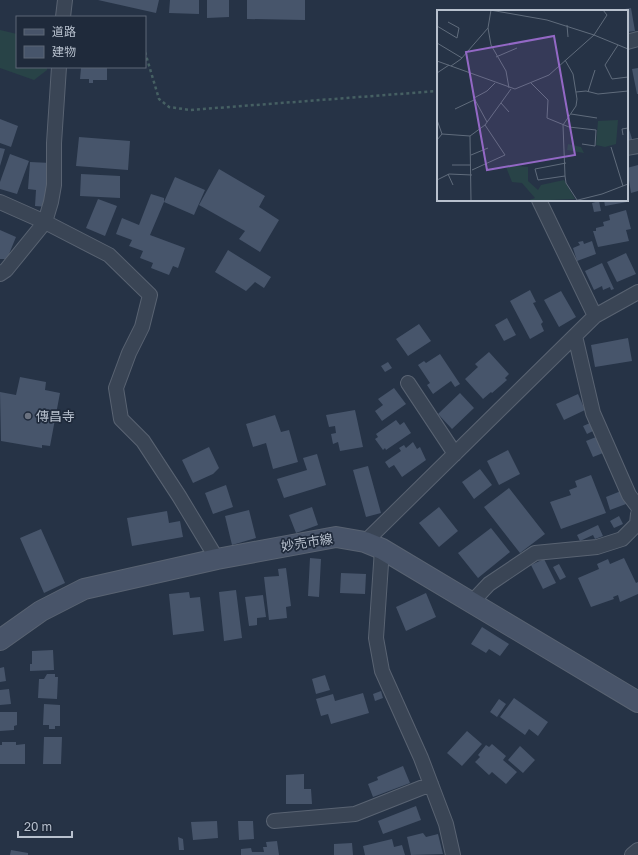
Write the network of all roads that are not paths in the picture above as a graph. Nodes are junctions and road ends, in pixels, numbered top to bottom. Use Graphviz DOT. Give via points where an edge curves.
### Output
graph roads {
  1 [pos="65,0"];
  2 [pos="63,16"];
  3 [pos="638,40"];
  4 [pos="628,42"];
  5 [pos="60,68"];
  6 [pos="638,146"];
  7 [pos="628,148"];
  8 [pos="539,201"];
  9 [pos="0,202"];
  10 [pos="45,222"];
  11 [pos="0,274"];
  12 [pos="638,292"];
  13 [pos="595,316"];
  14 [pos="575,336"];
  15 [pos="408,383"];
  16 [pos="455,454"];
  17 [pos="638,507"];
  18 [pos="638,514"];
  19 [pos="374,546"];
  20 [pos="217,559"];
  21 [pos="472,602"];
  22 [pos="0,640"];
  23 [pos="638,702"];
  24 [pos="431,784"];
  25 [pos="274,821"];
  26 [pos="638,850"];
  27 [pos="453,855"];
  28 [pos="632,855"];
  1 -- 2 [label="street"];
  3 -- 4 [label="street"];
  5 -- 10 [label="street" via="54,143 54,185"];
  6 -- 7 [label="street"];
  8 -- 13 [label="street"];
  9 -- 10 [label="street"];
  10 -- 11 [label="street"];
  10 -- 20 [label="street" via="109,255 150,294 142,327 116,388 121,419 143,441"];
  12 -- 13 [label="street"];
  13 -- 14 [label="street"];
  14 -- 16 [label="street"];
  14 -- 17 [label="street" via="593,414 629,495"];
  15 -- 16 [label="street"];
  16 -- 19 [label="street"];
  18 -- 21 [label="street" via="637,524 622,539 597,547 535,553 489,584"];
  19 -- 20 [label="main road, 妙売市線" via="336,537"];
  19 -- 21 [label="main road, 妙売市線"];
  19 -- 24 [label="street" via="376,638 382,671 422,758"];
  20 -- 22 [label="main road, 妙売市線" via="84,589 41,611"];
  21 -- 23 [label="main road, 妙売市線"];
  24 -- 25 [label="street" via="355,814"];
  24 -- 27 [label="street" via="446,824"];
  26 -- 28 [label="street"];
}
